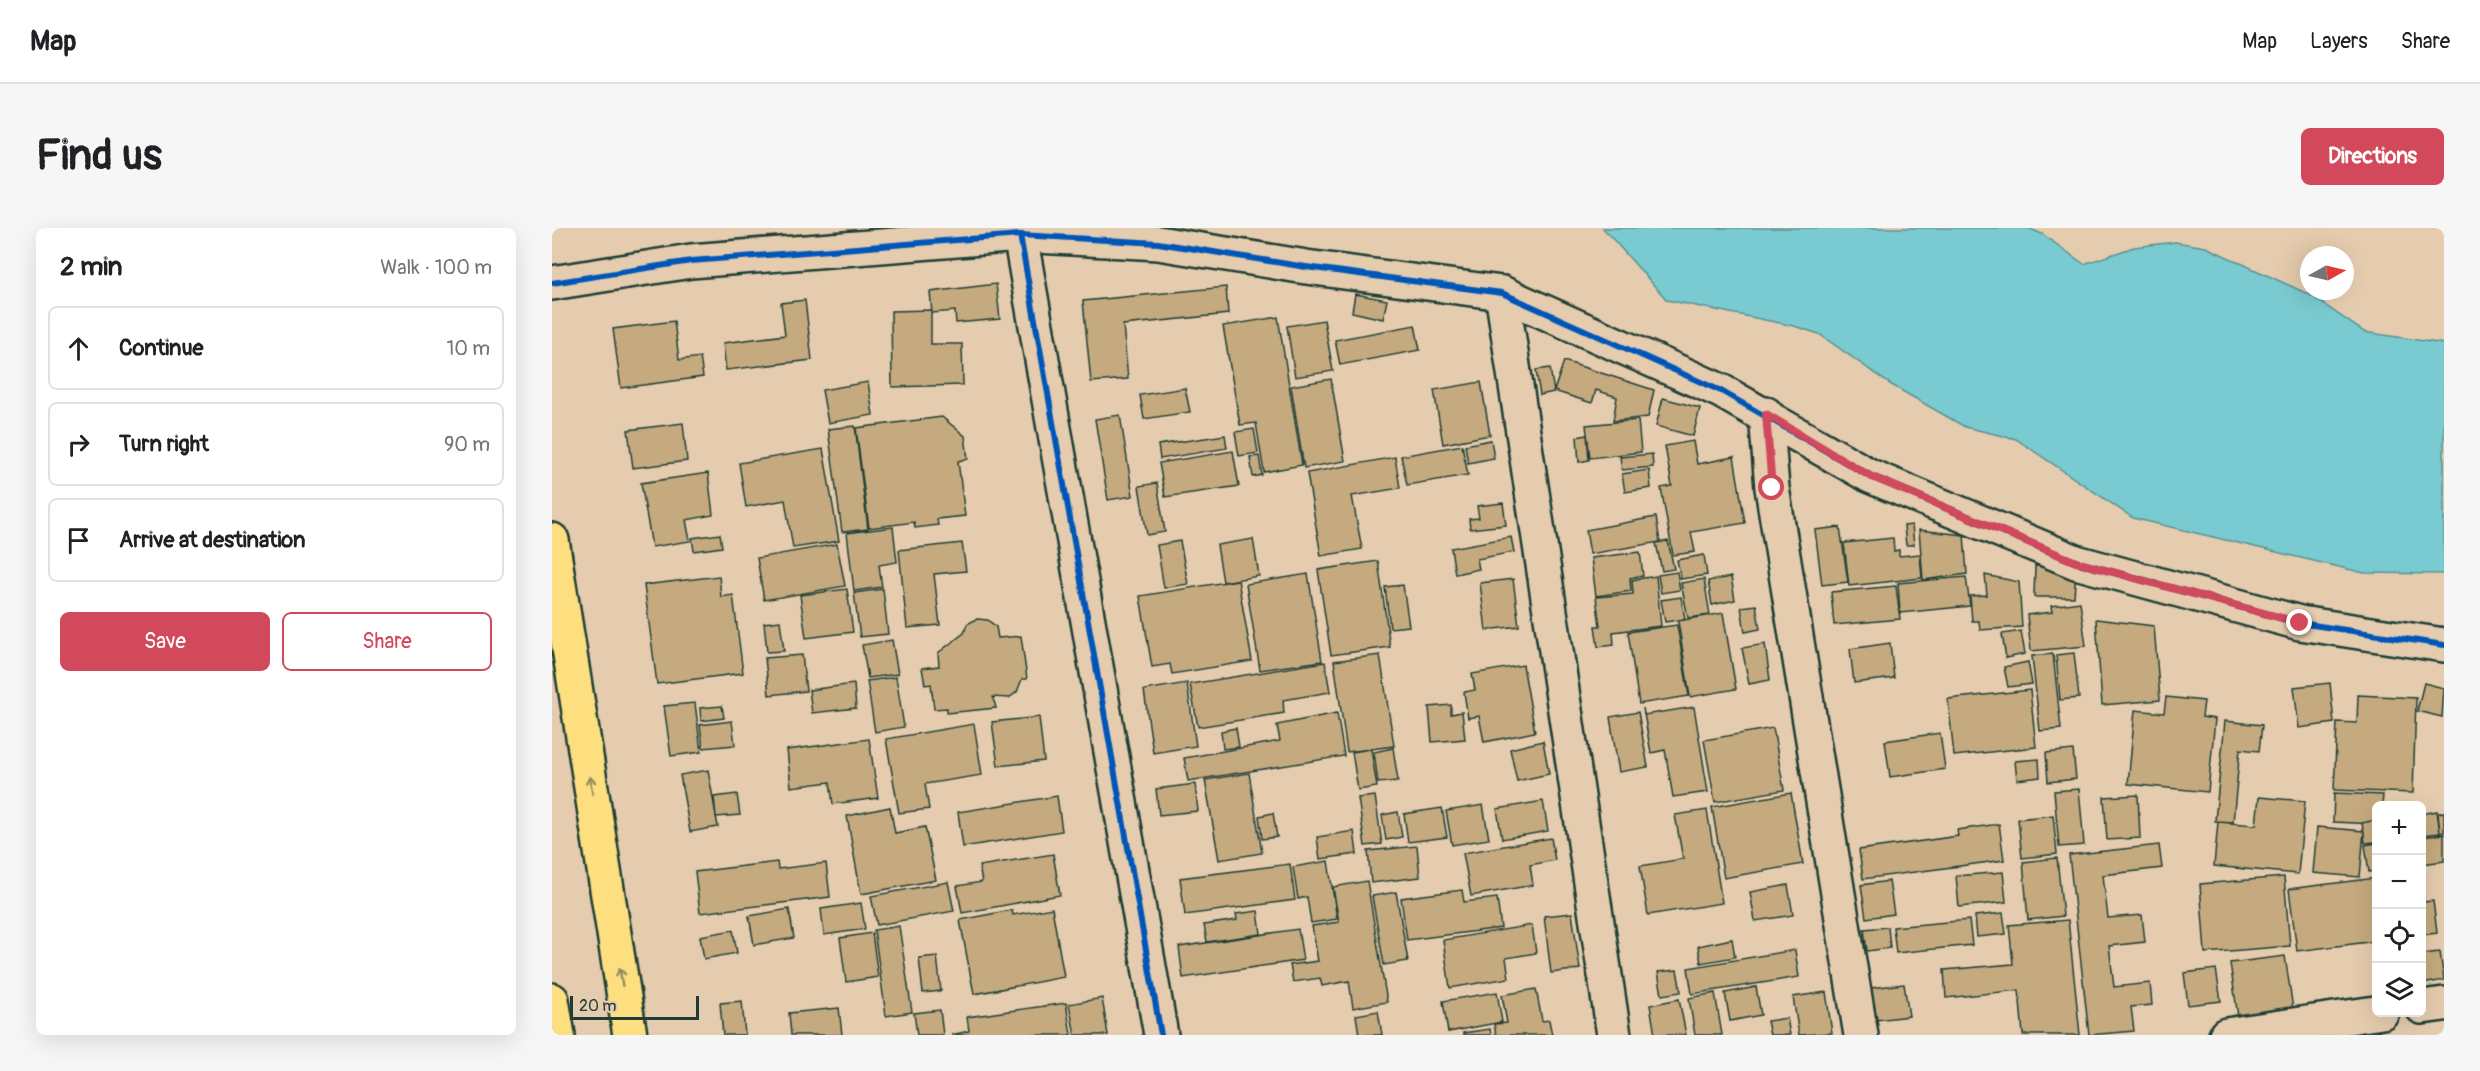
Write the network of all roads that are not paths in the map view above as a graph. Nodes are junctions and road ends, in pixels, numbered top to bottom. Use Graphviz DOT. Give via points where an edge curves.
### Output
graph roads {
  1 [pos="1020,235"];
  2 [pos="552,283"];
  3 [pos="1502,292"];
  4 [pos="1766,414"];
  5 [pos="552,540"];
  6 [pos="2444,645"];
  7 [pos="552,1000"];
  8 [pos="2444,1004"];
  9 [pos="2426,1006"];
  10 [pos="2372,1013"];
  11 [pos="558,1035"];
  12 [pos="630,1035"];
  13 [pos="1161,1035"];
  14 [pos="1614,1035"];
  15 [pos="1861,1035"];
  16 [pos="2226,1035"];
  1 -- 2 [label="street" via="691,261"];
  1 -- 3 [label="street" via="1158,243"];
  1 -- 13 [label="street"];
  3 -- 4 [label="street"];
  3 -- 14 [label="street"];
  4 -- 6 [label="street" via="1870,476 2076,562 2300,623"];
  4 -- 15 [label="street" via="1772,488"];
  12 -- 5 [label="main road, one-way"];
  7 -- 11 [label="main road"];
  8 -- 9 [label="street"];
  10 -- 16 [label="street"];
}
